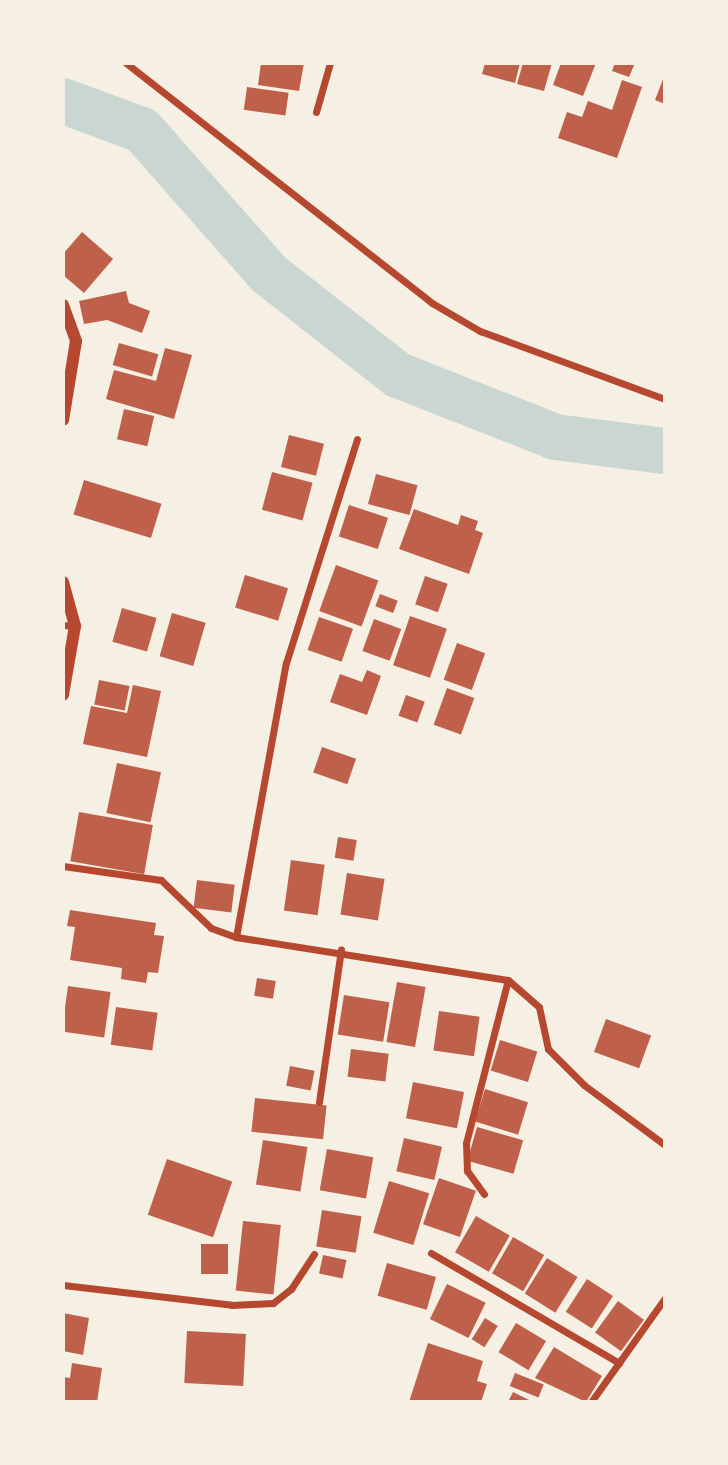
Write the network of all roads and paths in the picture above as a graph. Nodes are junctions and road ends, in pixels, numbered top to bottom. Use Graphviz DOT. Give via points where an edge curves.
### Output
graph roads {
  1 [pos="126,63"];
  2 [pos="330,63"];
  3 [pos="316,113"];
  4 [pos="63,305"];
  5 [pos="665,400"];
  6 [pos="63,420"];
  7 [pos="356,439"];
  8 [pos="63,582"];
  9 [pos="69,626"];
  10 [pos="63,695"];
  11 [pos="63,866"];
  12 [pos="236,937"];
  13 [pos="341,950"];
  14 [pos="509,980"];
  15 [pos="319,1102"];
  16 [pos="665,1145"];
  17 [pos="484,1194"];
  18 [pos="431,1253"];
  19 [pos="314,1254"];
  20 [pos="63,1285"];
  21 [pos="665,1298"];
  22 [pos="618,1363"];
  23 [pos="591,1402"];
  1 -- 5 [label="street" via="432,303 480,331"];
  2 -- 3 [label="street"];
  4 -- 6 [label="street" via="76,341"];
  7 -- 12 [label="street" via="286,663"];
  8 -- 9 [label="street"];
  9 -- 10 [label="street"];
  11 -- 12 [label="street" via="160,880 211,928"];
  12 -- 13 [label="street"];
  13 -- 14 [label="street"];
  13 -- 15 [label="street"];
  14 -- 16 [label="street" via="539,1007 548,1049 584,1085"];
  14 -- 17 [label="street" via="466,1143 467,1171"];
  18 -- 22 [label="street"];
  19 -- 20 [label="street" via="291,1289 273,1303 232,1305"];
  21 -- 22 [label="street"];
  22 -- 23 [label="street"];
}
